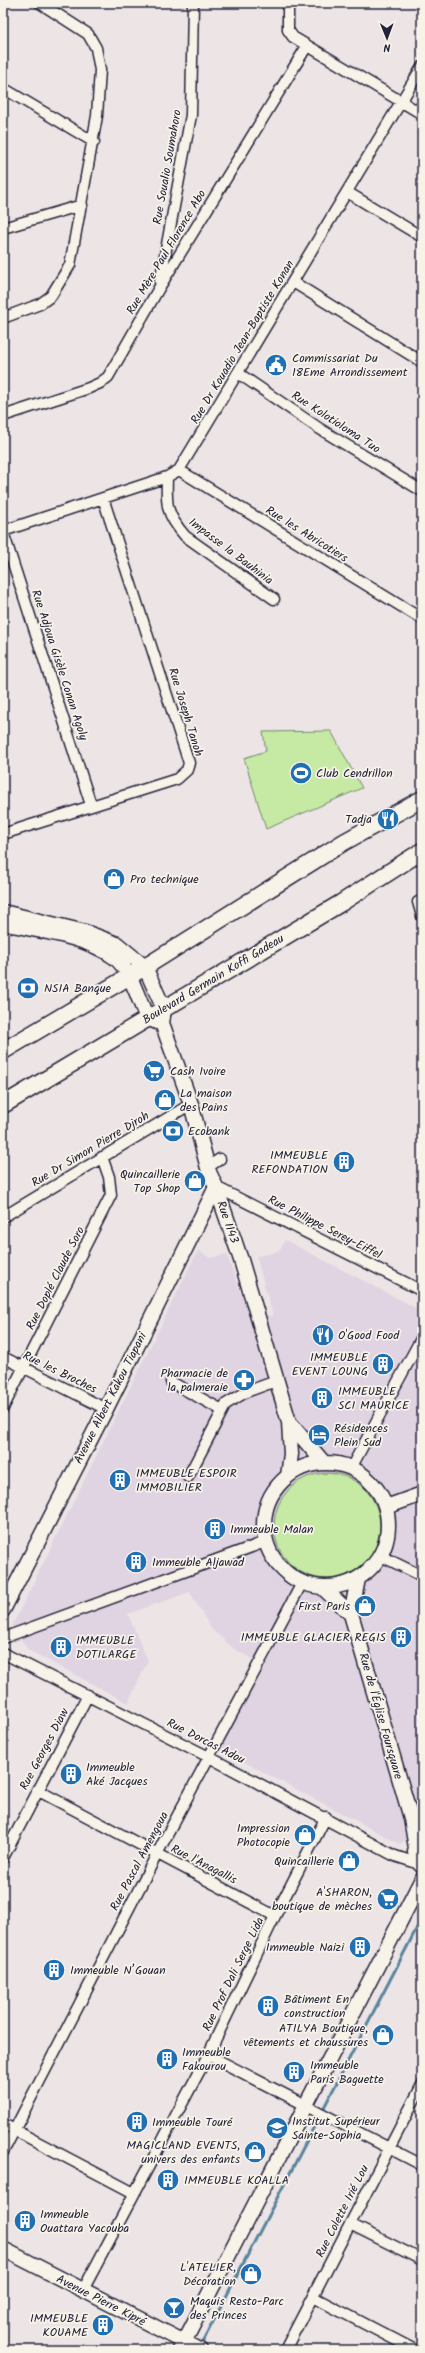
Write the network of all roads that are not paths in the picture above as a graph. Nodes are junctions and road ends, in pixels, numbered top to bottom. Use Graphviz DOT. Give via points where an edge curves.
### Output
graph roads {
  1 [pos="40,3"];
  2 [pos="193,3"];
  3 [pos="288,3"];
  4 [pos="307,46"];
  5 [pos="422,67"];
  6 [pos="3,88"];
  7 [pos="402,102"];
  8 [pos="422,114"];
  9 [pos="94,142"];
  10 [pos="347,192"];
  11 [pos="82,204"];
  12 [pos="3,228"];
  13 [pos="422,237"];
  14 [pos="293,282"];
  15 [pos="159,288"];
  16 [pos="3,318"];
  17 [pos="422,362"];
  18 [pos="238,373"];
  19 [pos="3,416"];
  20 [pos="179,470"];
  21 [pos="167,477"];
  22 [pos="422,491"];
  23 [pos="103,498"];
  24 [pos="3,531"];
  25 [pos="274,600"];
  26 [pos="422,619"];
  27 [pos="422,798"];
  28 [pos="91,805"];
  29 [pos="3,834"];
  30 [pos="422,851"];
  31 [pos="418,902"];
  32 [pos="3,915"];
  33 [pos="422,916"];
  34 [pos="145,967"];
  35 [pos="129,976"];
  36 [pos="163,1016"];
  37 [pos="146,1018"];
  38 [pos="3,1052"];
  39 [pos="191,1104"];
  40 [pos="3,1105"];
  41 [pos="102,1157"];
  42 [pos="220,1160"];
  43 [pos="208,1167"];
  44 [pos="216,1187"];
  45 [pos="3,1217"];
  46 [pos="422,1291"];
  47 [pos="422,1337"];
  48 [pos="3,1358"];
  49 [pos="24,1368"];
  50 [pos="276,1381"];
  51 [pos="171,1382"];
  52 [pos="3,1408"];
  53 [pos="106,1409"];
  54 [pos="222,1410"];
  55 [pos="289,1422"];
  56 [pos="324,1463"];
  57 [pos="351,1468"];
  58 [pos="288,1476"];
  59 [pos="188,1477"];
  60 [pos="422,1494"];
  61 [pos="386,1507"];
  62 [pos="265,1542"];
  63 [pos="381,1556"];
  64 [pos="422,1576"];
  65 [pos="358,1579"];
  66 [pos="302,1583"];
  67 [pos="323,1588"];
  68 [pos="3,1610"];
  69 [pos="351,1614"];
  70 [pos="3,1638"];
  71 [pos="3,1653"];
  72 [pos="88,1695"];
  73 [pos="209,1757"];
  74 [pos="37,1790"];
  75 [pos="326,1817"];
  76 [pos="411,1818"];
  77 [pos="422,1833"];
  78 [pos="157,1854"];
  79 [pos="419,1854"];
  80 [pos="3,1858"];
  81 [pos="422,1879"];
  82 [pos="275,1916"];
  83 [pos="208,2055"];
  84 [pos="422,2085"];
  85 [pos="306,2104"];
  86 [pos="3,2124"];
  87 [pos="14,2130"];
  88 [pos="389,2147"];
  89 [pos="3,2152"];
  90 [pos="422,2165"];
  91 [pos="134,2193"];
  92 [pos="350,2224"];
  93 [pos="3,2249"];
  94 [pos="422,2260"];
  95 [pos="83,2290"];
  96 [pos="313,2297"];
  97 [pos="182,2346"];
  98 [pos="200,2350"];
  99 [pos="285,2350"];
  100 [pos="416,2350"];
  1 -- 9 [label="street" via="88,34 96,48 100,87"];
  2 -- 15 [label="street, Rue Soualio Soumahoro" via="192,115"];
  3 -- 4 [label="street" via="288,30 293,37"];
  4 -- 7 [label="street"];
  4 -- 15 [label="street, Rue Mère Paul Florence Abo"];
  5 -- 7 [label="street, Rue Dr Kouadio Jean-Baptiste Konan"];
  6 -- 9 [label="street"];
  7 -- 8 [label="street"];
  7 -- 10 [label="street, Rue Dr Kouadio Jean-Baptiste Konan"];
  9 -- 11 [label="street"];
  10 -- 13 [label="street"];
  10 -- 14 [label="street, Rue Dr Kouadio Jean-Baptiste Konan"];
  11 -- 12 [label="street"];
  11 -- 16 [label="street" via="70,265 51,296 40,304"];
  14 -- 17 [label="street"];
  14 -- 18 [label="street, Rue Dr Kouadio Jean-Baptiste Konan"];
  15 -- 19 [label="street, Rue Mère Paul Florence Abo" via="108,377 100,383"];
  18 -- 20 [label="street, Rue Dr Kouadio Jean-Baptiste Konan"];
  18 -- 22 [label="street, Rue Kolotioloma Tuo" via="320,429"];
  20 -- 21 [label="street, Rue Dr Kouadio Jean-Baptiste Konan"];
  20 -- 26 [label="street, Rue les Abricotiers"];
  21 -- 23 [label="street, Rue Dr Kouadio Jean-Baptiste Konan"];
  21 -- 25 [label="street, Impasse la Bauhinia" via="166,505 169,516 185,536"];
  23 -- 24 [label="street, Rue Dr Kouadio Jean-Baptiste Konan"];
  23 -- 28 [label="street, Rue Joseph Tanoh" via="189,763 187,770 177,779"];
  24 -- 28 [label="street, Rue Adjoua Gisèle Conan Agoly"];
  27 -- 34 [label="main road" via="338,846"];
  28 -- 29 [label="street, Rue Joseph Tanoh"];
  30 -- 36 [label="main road, Boulevard Germain Koffi Gadeau"];
  31 -- 33 [label="street"];
  32 -- 34 [label="main road" via="85,932 117,944"];
  32 -- 35 [label="main road" via="84,942 114,957"];
  34 -- 35 [label="main road"];
  34 -- 36 [label="main road, Rue I143"];
  35 -- 37 [label="main road"];
  35 -- 38 [label="main road"];
  36 -- 37 [label="main road, Boulevard Germain Koffi Gadeau"];
  36 -- 39 [label="main road, Rue I143"];
  37 -- 40 [label="main road, Boulevard Germain Koffi Gadeau"];
  39 -- 41 [label="street, Rue Dr Simon Pierre Djroh"];
  39 -- 43 [label="main road, Rue I143"];
  41 -- 45 [label="street, Rue Dr Simon Pierre Djroh"];
  41 -- 49 [label="street, Rue Doplé Claude Soro" via="109,1177 111,1195"];
  42 -- 43 [label="street"];
  43 -- 44 [label="main road, Rue I143"];
  44 -- 46 [label="street, Rue Philippe Serey-Eiffel"];
  44 -- 50 [label="main road, Rue I143" via="241,1260"];
  44 -- 53 [label="main road, Avenue Albert Kakou Tiapani"];
  47 -- 57 [label="street"];
  48 -- 49 [label="street, Rue les Broches"];
  49 -- 52 [label="street, Rue Doplé Claude Soro"];
  49 -- 53 [label="street, Rue les Broches"];
  50 -- 54 [label="street" via="234,1398"];
  50 -- 55 [label="main road, Rue I143"];
  51 -- 54 [label="street"];
  53 -- 68 [label="main road, Avenue Albert Kakou Tiapani"];
  54 -- 59 [label="street"];
  55 -- 56 [label="main road, Rue I143"];
  55 -- 58 [label="main road, Rue I143"];
  56 -- 57 [label="main road"];
  56 -- 58 [label="main road" via="303,1468"];
  57 -- 61 [label="main road" via="372,1483"];
  58 -- 62 [label="main road" via="275,1489 266,1505 263,1523"];
  60 -- 61 [label="main road"];
  61 -- 63 [label="main road" via="388,1536"];
  62 -- 66 [label="main road" via="273,1560 286,1574"];
  62 -- 70 [label="street"];
  63 -- 64 [label="street"];
  63 -- 65 [label="main road" via="371,1569"];
  65 -- 67 [label="main road" via="342,1586"];
  65 -- 69 [label="main road, Rue de l'Église Foursquare"];
  66 -- 67 [label="main road"];
  66 -- 73 [label="street, Rue Pascal Amengoua"];
  67 -- 69 [label="main road"];
  69 -- 76 [label="main road, Rue de l'Église Foursquare"];
  71 -- 72 [label="street, Rue Dorcas Adou"];
  72 -- 73 [label="street, Rue Dorcas Adou"];
  72 -- 74 [label="street, Rue Georges Diaw"];
  73 -- 75 [label="street, Rue Dorcas Adou"];
  73 -- 78 [label="street, Rue Pascal Amengoua"];
  74 -- 78 [label="street, Rue l'Anagallis"];
  74 -- 80 [label="street, Rue Georges Diaw"];
  75 -- 79 [label="street, Rue Dorcas Adou" via="395,1856"];
  75 -- 82 [label="street, Rue Prof Dali Serge Lida"];
  76 -- 77 [label="main road, Rue de l'Église Foursquare"];
  76 -- 79 [label="main road, Rue de l'Église Foursquare"];
  78 -- 82 [label="street, Rue l'Anagallis"];
  78 -- 87 [label="street, Rue Pascal Amengoua"];
  81 -- 85 [label="main road"];
  82 -- 83 [label="street, Rue Prof Dali Serge Lida"];
  83 -- 85 [label="street"];
  83 -- 91 [label="street, Rue Prof Dali Serge Lida"];
  84 -- 88 [label="street, Rue Colette Irié Lou"];
  85 -- 88 [label="street"];
  85 -- 97 [label="main road"];
  86 -- 87 [label="street"];
  87 -- 89 [label="street, Rue Pascal Amengoua"];
  87 -- 91 [label="street"];
  88 -- 90 [label="street"];
  88 -- 92 [label="street, Rue Colette Irié Lou"];
  91 -- 95 [label="street, Rue Prof Dali Serge Lida"];
  92 -- 94 [label="street"];
  92 -- 96 [label="street, Rue Colette Irié Lou"];
  93 -- 95 [label="main road, Avenue Pierre Kipré"];
  95 -- 97 [label="main road, Avenue Pierre Kipré"];
  96 -- 99 [label="street, Rue Colette Irié Lou"];
  96 -- 100 [label="street"];
  97 -- 98 [label="main road, Avenue Pierre Kipré"];
}
